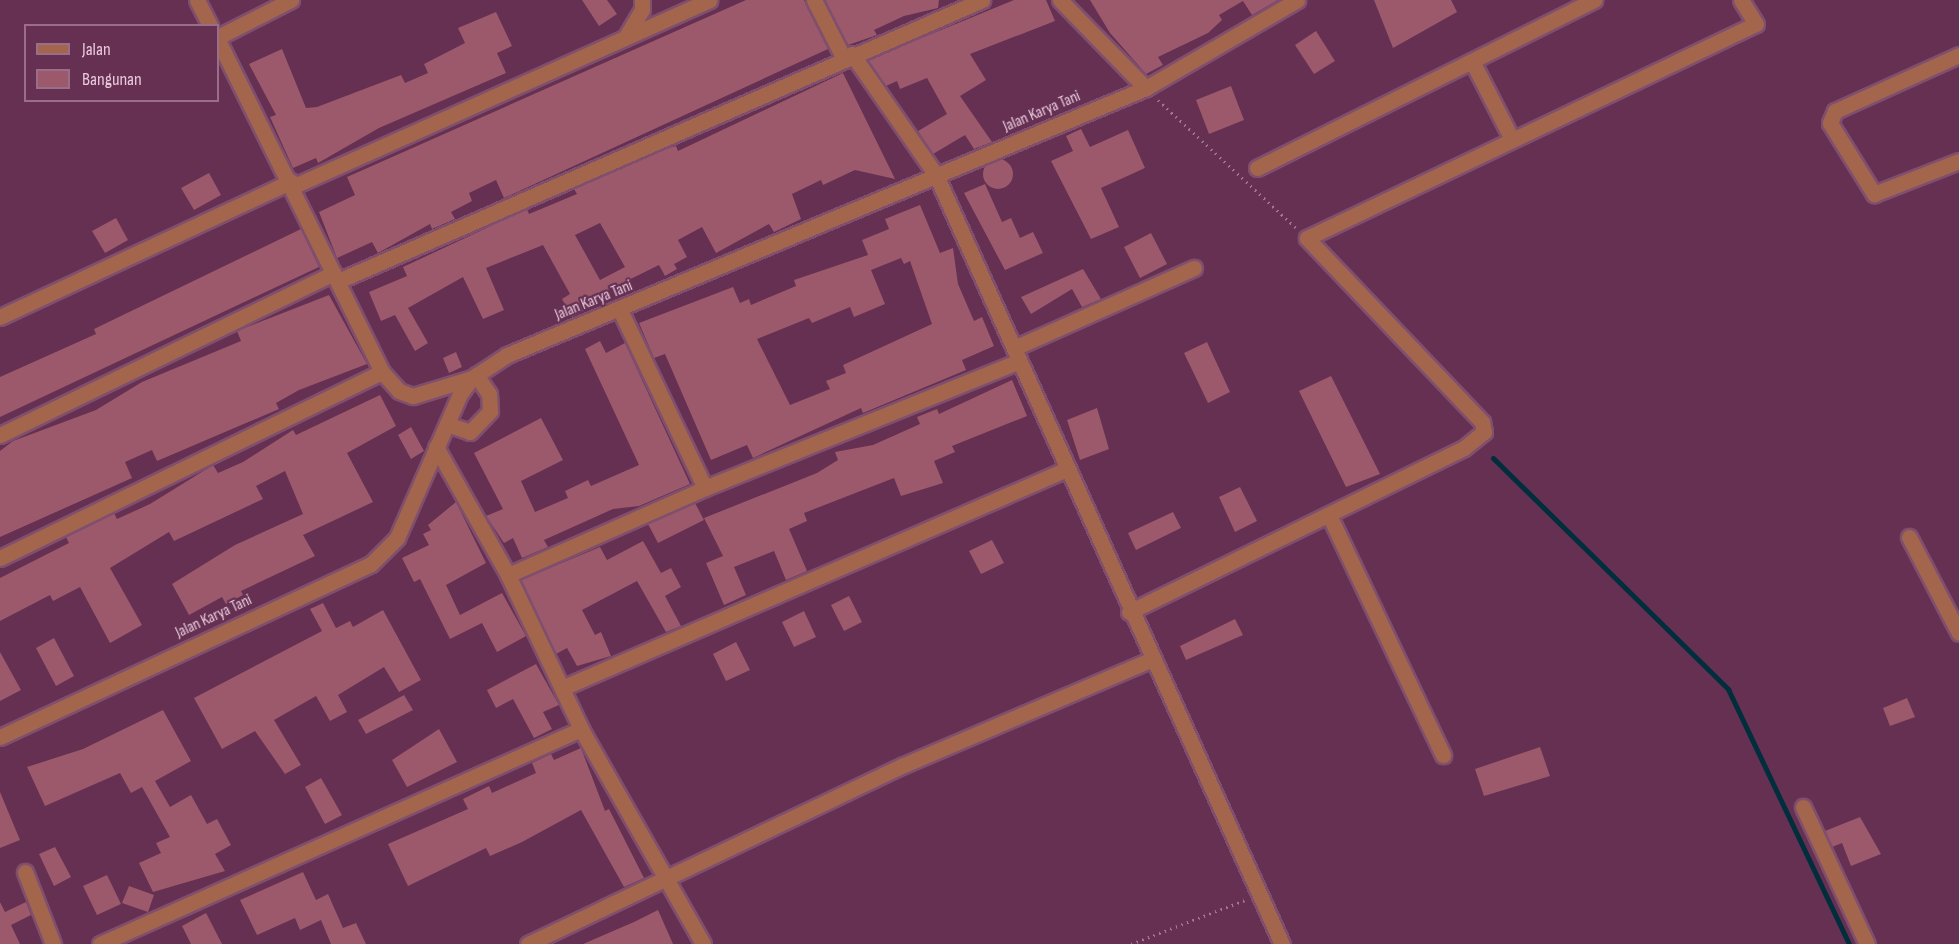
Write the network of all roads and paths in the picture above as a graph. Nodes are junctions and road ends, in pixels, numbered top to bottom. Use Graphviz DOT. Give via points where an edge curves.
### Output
graph roads {
  1 [pos="197,0"];
  2 [pos="291,0"];
  3 [pos="642,0"];
  4 [pos="710,0"];
  5 [pos="814,0"];
  6 [pos="982,0"];
  7 [pos="1061,0"];
  8 [pos="1297,0"];
  9 [pos="1594,0"];
  10 [pos="1741,0"];
  11 [pos="209,24"];
  12 [pos="219,37"];
  13 [pos="625,38"];
  14 [pos="219,40"];
  15 [pos="1959,55"];
  16 [pos="848,56"];
  17 [pos="1472,61"];
  18 [pos="1146,88"];
  19 [pos="1512,139"];
  20 [pos="1959,161"];
  21 [pos="1257,168"];
  22 [pos="936,175"];
  23 [pos="292,184"];
  24 [pos="1306,238"];
  25 [pos="1194,268"];
  26 [pos="336,277"];
  27 [pos="620,310"];
  28 [pos="0,317"];
  29 [pos="1017,354"];
  30 [pos="382,372"];
  31 [pos="474,377"];
  32 [pos="447,424"];
  33 [pos="0,435"];
  34 [pos="436,447"];
  35 [pos="1067,469"];
  36 [pos="705,488"];
  37 [pos="1329,515"];
  38 [pos="1909,537"];
  39 [pos="0,558"];
  40 [pos="508,575"];
  41 [pos="1129,612"];
  42 [pos="1959,633"];
  43 [pos="1152,659"];
  44 [pos="562,688"];
  45 [pos="581,729"];
  46 [pos="0,737"];
  47 [pos="1443,755"];
  48 [pos="1803,807"];
  49 [pos="25,872"];
  50 [pos="671,880"];
  51 [pos="1258,895"];
  52 [pos="53,944"];
  53 [pos="100,944"];
  54 [pos="528,944"];
  55 [pos="703,944"];
  56 [pos="1131,944"];
  57 [pos="1282,944"];
  58 [pos="1867,944"];
  1 -- 11 [label="street"];
  2 -- 12 [label="street"];
  3 -- 13 [label="street"];
  4 -- 13 [label="street"];
  5 -- 16 [label="street"];
  6 -- 16 [label="street"];
  7 -- 18 [label="street"];
  8 -- 18 [label="street, Jalan Karya Tani"];
  9 -- 17 [label="street"];
  10 -- 19 [label="street" via="1756,24"];
  13 -- 23 [label="street"];
  14 -- 23 [label="street"];
  15 -- 20 [label="street" via="1835,111 1830,123 1874,194"];
  16 -- 22 [label="street"];
  16 -- 26 [label="street"];
  17 -- 19 [label="street"];
  17 -- 21 [label="street"];
  18 -- 22 [label="street, Jalan Karya Tani"];
  18 -- 24 [label="path"];
  19 -- 24 [label="street"];
  22 -- 27 [label="street, Jalan Karya Tani"];
  22 -- 29 [label="street"];
  23 -- 26 [label="street"];
  23 -- 28 [label="street"];
  24 -- 37 [label="street" via="1484,428 1464,448"];
  25 -- 29 [label="street"];
  26 -- 30 [label="street"];
  26 -- 33 [label="street"];
  27 -- 31 [label="street, Jalan Karya Tani" via="507,356"];
  27 -- 36 [label="street"];
  29 -- 35 [label="street"];
  29 -- 36 [label="street"];
  30 -- 31 [label="street" via="399,391 413,396"];
  30 -- 39 [label="street"];
  31 -- 32 [label="street, Jalan Karya Tani"];
  31 -- 32 [label="street" via="489,394 489,411 470,432"];
  32 -- 34 [label="street, Jalan Karya Tani"];
  34 -- 40 [label="street"];
  34 -- 46 [label="street, Jalan Karya Tani" via="397,538 371,564"];
  35 -- 41 [label="street"];
  35 -- 44 [label="street"];
  36 -- 40 [label="street"];
  37 -- 41 [label="street"];
  37 -- 47 [label="street"];
  38 -- 42 [label="street"];
  40 -- 44 [label="street"];
  41 -- 43 [label="street"];
  43 -- 50 [label="street" via="904,765"];
  43 -- 51 [label="street"];
  44 -- 45 [label="street"];
  45 -- 50 [label="street"];
  45 -- 53 [label="street"];
  48 -- 58 [label="street"];
  49 -- 52 [label="street"];
  50 -- 54 [label="street"];
  50 -- 55 [label="street"];
  51 -- 56 [label="path"];
  51 -- 57 [label="street"];
}
